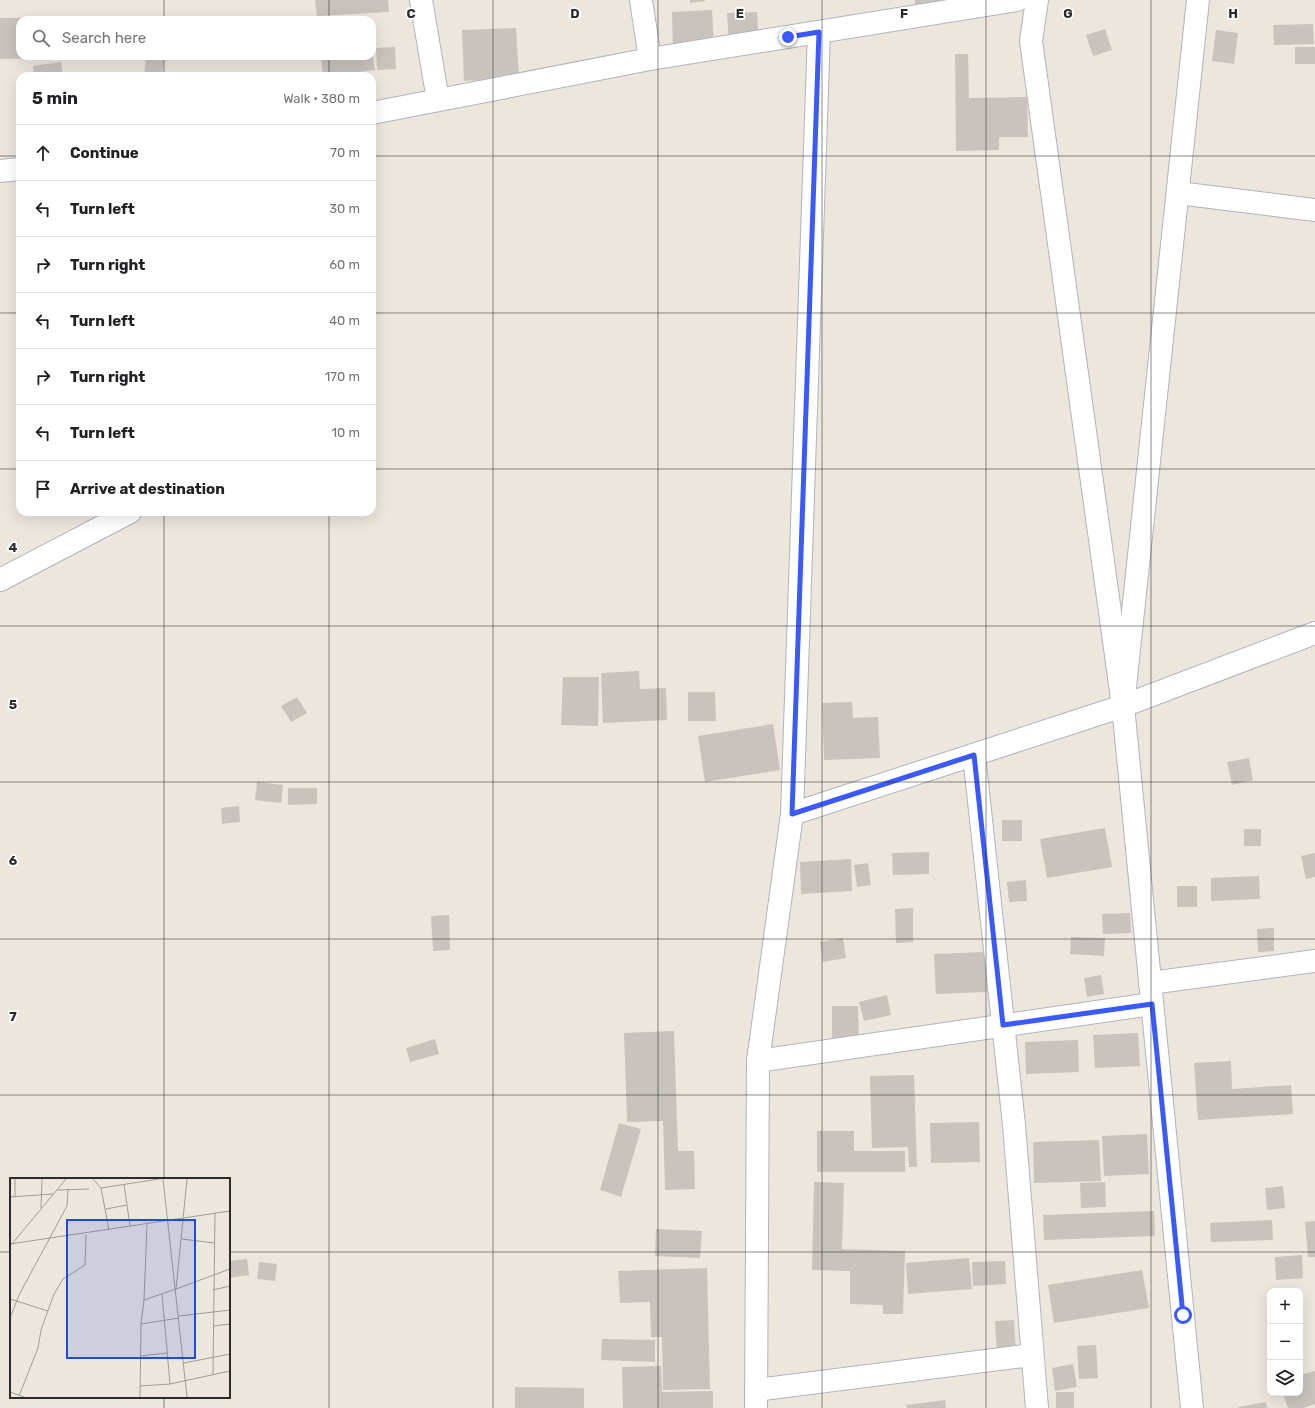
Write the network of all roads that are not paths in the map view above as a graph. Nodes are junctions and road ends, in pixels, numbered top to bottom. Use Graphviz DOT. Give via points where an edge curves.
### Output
graph roads {
  1 [pos="421,0"];
  2 [pos="642,0"];
  3 [pos="1017,0"];
  4 [pos="1037,0"];
  5 [pos="1198,0"];
  6 [pos="819,32"];
  7 [pos="650,59"];
  8 [pos="438,100"];
  9 [pos="376,112"];
  10 [pos="16,169"];
  11 [pos="0,171"];
  12 [pos="1178,193"];
  13 [pos="1315,210"];
  14 [pos="122,516"];
  15 [pos="0,580"];
  16 [pos="1315,633"];
  17 [pos="1123,706"];
  18 [pos="974,755"];
  19 [pos="792,814"];
  20 [pos="1315,961"];
  21 [pos="1151,993"];
  22 [pos="1003,1025"];
  23 [pos="758,1061"];
  24 [pos="1032,1355"];
  25 [pos="756,1399"];
  26 [pos="1037,1408"];
  27 [pos="1192,1408"];
  1 -- 8 [label="street"];
  2 -- 7 [label="street"];
  3 -- 6 [label="street"];
  4 -- 17 [label="street" via="1031,41"];
  5 -- 12 [label="street"];
  6 -- 7 [label="street"];
  6 -- 19 [label="street"];
  7 -- 8 [label="street"];
  8 -- 9 [label="street"];
  10 -- 11 [label="street"];
  12 -- 13 [label="street"];
  12 -- 17 [label="street"];
  14 -- 15 [label="street"];
  16 -- 17 [label="street"];
  17 -- 18 [label="street"];
  17 -- 21 [label="street"];
  18 -- 19 [label="street"];
  18 -- 22 [label="street"];
  19 -- 23 [label="street"];
  20 -- 21 [label="street"];
  21 -- 22 [label="street"];
  21 -- 27 [label="street"];
  22 -- 23 [label="street"];
  22 -- 24 [label="street" via="1014,1126"];
  23 -- 25 [label="street"];
  24 -- 25 [label="street"];
  24 -- 26 [label="street"];
}
